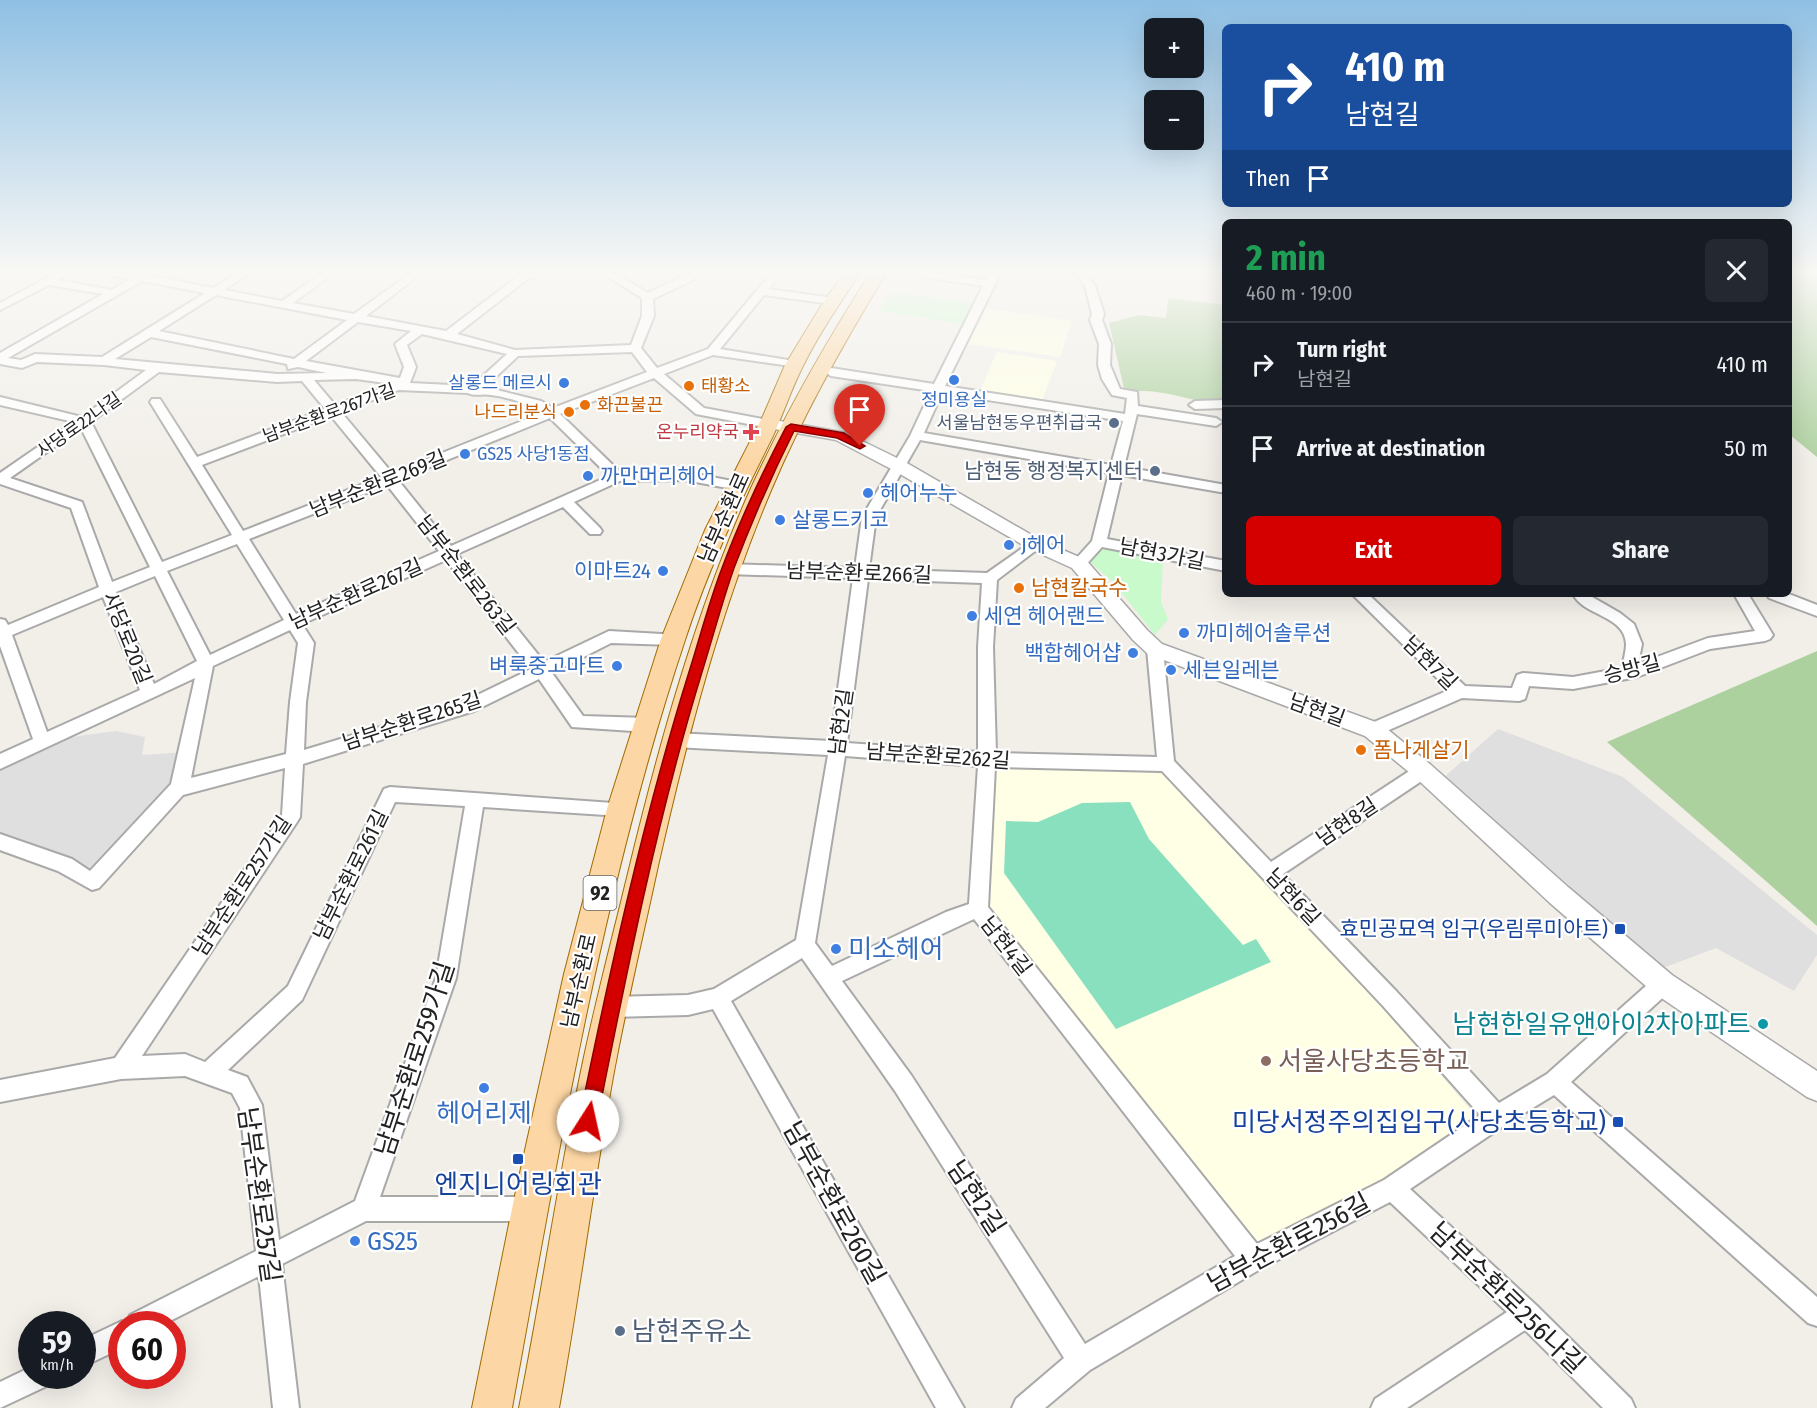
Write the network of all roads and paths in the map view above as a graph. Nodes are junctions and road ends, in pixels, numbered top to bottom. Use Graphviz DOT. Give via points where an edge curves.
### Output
graph roads {
  1 [pos="36,338"];
  2 [pos="142,338"];
  3 [pos="174,338"];
  4 [pos="331,338"];
  5 [pos="410,338"];
  6 [pos="458,338"];
  7 [pos="639,338"];
  8 [pos="723,338"];
  9 [pos="810,338"];
  10 [pos="831,338"];
  11 [pos="853,338"];
  12 [pos="962,338"];
  13 [pos="1103,338"];
  14 [pos="635,348"];
  15 [pos="712,351"];
  16 [pos="515,353"];
  17 [pos="0,359"];
  18 [pos="104,361"];
  19 [pos="297,362"];
  20 [pos="794,365"];
  21 [pos="156,368"];
  22 [pos="831,372"];
  23 [pos="657,373"];
  24 [pos="356,375"];
  25 [pos="277,378"];
  26 [pos="306,378"];
  27 [pos="938,387"];
  28 [pos="473,392"];
  29 [pos="0,401"];
  30 [pos="156,402"];
  31 [pos="1222,404"];
  32 [pos="332,411"];
  33 [pos="1131,413"];
  34 [pos="553,414"];
  35 [pos="784,417"];
  36 [pos="84,421"];
  37 [pos="915,436"];
  38 [pos="194,463"];
  39 [pos="899,466"];
  40 [pos="1115,471"];
  41 [pos="618,477"];
  42 [pos="0,479"];
  43 [pos="390,479"];
  44 [pos="738,486"];
  45 [pos="1222,488"];
  46 [pos="565,501"];
  47 [pos="595,531"];
  48 [pos="241,538"];
  49 [pos="1099,542"];
  50 [pos="1036,545"];
  51 [pos="448,553"];
  52 [pos="1079,564"];
  53 [pos="1222,565"];
  54 [pos="158,569"];
  55 [pos="728,569"];
  56 [pos="862,572"];
  57 [pos="990,578"];
  58 [pos="108,591"];
  59 [pos="1362,597"];
  60 [pos="1582,597"];
  61 [pos="1743,597"];
  62 [pos="1782,597"];
  63 [pos="1817,611"];
  64 [pos="293,622"];
  65 [pos="1,630"];
  66 [pos="673,639"];
  67 [pos="1155,649"];
  68 [pos="206,663"];
  69 [pos="1629,667"];
  70 [pos="542,670"];
  71 [pos="149,692"];
  72 [pos="1461,692"];
  73 [pos="648,725"];
  74 [pos="1373,730"];
  75 [pos="675,740"];
  76 [pos="42,741"];
  77 [pos="838,749"];
  78 [pos="294,759"];
  79 [pos="987,760"];
  80 [pos="0,762"];
  81 [pos="1166,764"];
  82 [pos="1423,771"];
  83 [pos="177,789"];
  84 [pos="475,800"];
  85 [pos="621,808"];
  86 [pos="0,842"];
  87 [pos="1270,873"];
  88 [pos="978,909"];
  89 [pos="805,945"];
  90 [pos="580,974"];
  91 [pos="828,977"];
  92 [pos="1664,984"];
  93 [pos="718,998"];
  94 [pos="612,1001"];
  95 [pos="120,1068"];
  96 [pos="208,1074"];
  97 [pos="1555,1082"];
  98 [pos="555,1087"];
  99 [pos="1817,1087"];
  100 [pos="0,1091"];
  101 [pos="592,1099"];
  102 [pos="1497,1117"];
  103 [pos="1392,1188"];
  104 [pos="364,1209"];
  105 [pos="530,1209"];
  106 [pos="269,1258"];
  107 [pos="1253,1259"];
  108 [pos="165,1311"];
  109 [pos="1527,1314"];
  110 [pos="1817,1314"];
  111 [pos="1081,1361"];
  112 [pos="18,1387"];
  113 [pos="0,1396"];
  114 [pos="544,1401"];
  115 [pos="286,1408"];
  116 [pos="492,1408"];
  117 [pos="951,1408"];
  118 [pos="1025,1408"];
  119 [pos="1384,1408"];
  120 [pos="1622,1408"];
  1 -- 17 [label="street"];
  2 -- 18 [label="street"];
  3 -- 19 [label="street"];
  4 -- 19 [label="street"];
  5 -- 24 [label="street" via="401,344 410,367 405,382"];
  6 -- 16 [label="street"];
  7 -- 14 [label="street"];
  8 -- 15 [label="street"];
  9 -- 20 [label="main road, 남부순환로 / 92"];
  10 -- 35 [label="main road, 남부순환로 / 92" via="810,384"];
  11 -- 22 [label="main road, 남부순환로 / 92"];
  12 -- 27 [label="street, 남현2길"];
  13 -- 33 [label="street" via="1108,380 1116,392 1133,396"];
  14 -- 16 [label="street"];
  14 -- 23 [label="street"];
  15 -- 20 [label="street"];
  15 -- 23 [label="street, 남부순환로269길"];
  16 -- 28 [label="street"];
  17 -- 18 [label="street" via="22,364 35,358"];
  18 -- 21 [label="street"];
  19 -- 24 [label="street"];
  19 -- 25 [label="street"];
  20 -- 35 [label="main road, 남부순환로 / 92"];
  21 -- 25 [label="street"];
  21 -- 36 [label="street, 사당로22나길"];
  22 -- 27 [label="street"];
  22 -- 35 [label="main road, 남부순환로 / 92"];
  23 -- 34 [label="street, 남부순환로269길"];
  23 -- 35 [label="street" via="700,411"];
  24 -- 26 [label="street"];
  25 -- 26 [label="street"];
  26 -- 32 [label="street, 남부순환로263길"];
  27 -- 33 [label="street"];
  27 -- 37 [label="street, 남현2길"];
  28 -- 32 [label="street, 남부순환로267가길" via="398,386"];
  28 -- 34 [label="street, 남부순환로267가길" via="493,391 537,404"];
  29 -- 36 [label="street"];
  30 -- 38 [label="street, 남부순환로257가길"];
  31 -- 33 [label="street" via="1195,405 1216,422"];
  32 -- 38 [label="street, 남부순환로267가길"];
  32 -- 43 [label="street, 남부순환로263길"];
  33 -- 40 [label="street"];
  34 -- 41 [label="street, 남부순환로267가길"];
  34 -- 43 [label="street, 남부순환로269길"];
  35 -- 39 [label="street, 남현길" via="840,436"];
  35 -- 44 [label="main road, 남부순환로 / 92"];
  35 -- 55 [label="main road, 남부순환로 / 92" via="768,472"];
  36 -- 42 [label="street, 사당로22나길"];
  36 -- 54 [label="street"];
  37 -- 39 [label="street, 남현2길"];
  37 -- 40 [label="street"];
  38 -- 48 [label="street, 남부순환로257가길"];
  39 -- 50 [label="street, 남현길"];
  39 -- 56 [label="street, 남현2길" via="869,517"];
  40 -- 45 [label="street"];
  40 -- 49 [label="street"];
  41 -- 44 [label="street, 남부순환로267길" via="685,476"];
  41 -- 46 [label="street, 남부순환로267길"];
  42 -- 58 [label="street, 사당로20길" via="77,505"];
  43 -- 48 [label="street, 남부순환로269길"];
  43 -- 51 [label="street, 남부순환로263길"];
  44 -- 66 [label="main road, 남부순환로 / 92" via="716,530"];
  46 -- 47 [label="street"];
  46 -- 51 [label="street, 남부순환로267길"];
  48 -- 54 [label="street, 남부순환로269길"];
  48 -- 64 [label="street, 남부순환로257가길"];
  49 -- 52 [label="street"];
  49 -- 53 [label="street, 남현3가길"];
  50 -- 52 [label="street, 남현길"];
  50 -- 57 [label="street"];
  51 -- 64 [label="street, 남부순환로267길"];
  51 -- 70 [label="street, 남부순환로263길"];
  52 -- 67 [label="street, 남현길"];
  54 -- 58 [label="street, 남부순환로269길"];
  54 -- 68 [label="street"];
  55 -- 56 [label="street, 남부순환로266길"];
  55 -- 75 [label="main road, 남부순환로 / 92"];
  56 -- 57 [label="street, 남부순환로266길"];
  56 -- 77 [label="street, 남현2길"];
  57 -- 79 [label="street, 남현4길" via="984,671"];
  58 -- 65 [label="street, 남부순환로269길"];
  58 -- 71 [label="street, 사당로20길"];
  59 -- 72 [label="street, 남현7길"];
  60 -- 69 [label="street" via="1626,626 1634,641"];
  61 -- 72 [label="street, 승방길" via="1765,635 1708,644 1636,672 1573,683 1523,679 1519,695"];
  62 -- 63 [label="street"];
  64 -- 68 [label="street, 남부순환로267길"];
  64 -- 78 [label="street, 남부순환로257가길" via="306,643"];
  65 -- 76 [label="street"];
  66 -- 70 [label="street, 남부순환로265길" via="609,637"];
  66 -- 73 [label="main road, 남부순환로 / 92"];
  67 -- 74 [label="street, 남현길"];
  67 -- 81 [label="street"];
  68 -- 71 [label="street, 남부순환로267길"];
  68 -- 83 [label="street"];
  70 -- 73 [label="street, 남부순환로263길" via="578,722"];
  70 -- 78 [label="street, 남부순환로265길" via="468,707"];
  71 -- 76 [label="street, 사당로20길"];
  72 -- 74 [label="street, 남현7길"];
  73 -- 85 [label="main road, 남부순환로 / 92"];
  74 -- 82 [label="street, 남현길"];
  75 -- 77 [label="street, 남부순환로262길"];
  75 -- 94 [label="main road, 남부순환로 / 92"];
  76 -- 80 [label="street, 사당로20길"];
  77 -- 79 [label="street, 남부순환로262길"];
  77 -- 89 [label="street, 남현2길"];
  78 -- 83 [label="street, 남부순환로265길"];
  78 -- 95 [label="street, 남부순환로257가길" via="291,817"];
  79 -- 81 [label="street, 남부순환로262길"];
  79 -- 88 [label="street, 남현4길"];
  81 -- 87 [label="street, 남현6길"];
  82 -- 87 [label="street, 남현8길"];
  82 -- 92 [label="street, 남현길"];
  83 -- 86 [label="street" via="92,882 65,865"];
  84 -- 85 [label="street, 남부순환로261길"];
  84 -- 96 [label="street, 남부순환로261길" via="390,794 295,993"];
  84 -- 104 [label="street, 남부순환로259가길" via="446,978"];
  85 -- 90 [label="main road, 남부순환로 / 92"];
  87 -- 102 [label="street, 남현6길"];
  88 -- 91 [label="street"];
  88 -- 107 [label="street, 남현4길"];
  89 -- 91 [label="street, 남현2길"];
  89 -- 93 [label="street"];
  90 -- 94 [label="main road" via="588,1004"];
  90 -- 98 [label="main road, 남부순환로 / 92"];
  91 -- 111 [label="street, 남현2길" via="903,1083"];
  92 -- 97 [label="street, 남부순환로256길"];
  92 -- 99 [label="street, 남현길"];
  93 -- 94 [label="street" via="688,1005"];
  93 -- 117 [label="street, 남부순환로260길"];
  94 -- 101 [label="main road, 남부순환로 / 92"];
  95 -- 96 [label="street, 남부순환로257길" via="185,1065"];
  95 -- 100 [label="street, 남부순환로257길"];
  96 -- 106 [label="street, 남부순환로257길" via="239,1085 251,1105"];
  97 -- 102 [label="street, 남부순환로256길"];
  97 -- 110 [label="street"];
  98 -- 101 [label="main road" via="566,1072 575,1070"];
  98 -- 105 [label="main road, 남부순환로 / 92"];
  101 -- 114 [label="main road, 남부순환로 / 92"];
  102 -- 103 [label="street, 남부순환로256길"];
  103 -- 107 [label="street, 남부순환로256길"];
  103 -- 109 [label="street, 남부순환로256나길"];
  104 -- 105 [label="street"];
  104 -- 106 [label="street"];
  105 -- 116 [label="main road, 남부순환로 / 92"];
  106 -- 108 [label="street"];
  106 -- 115 [label="street, 남부순환로257길"];
  107 -- 111 [label="street, 남부순환로256길"];
  109 -- 119 [label="street"];
  109 -- 120 [label="street, 남부순환로256나길"];
  111 -- 118 [label="street, 남부순환로256길"];
  112 -- 113 [label="street"];
}
